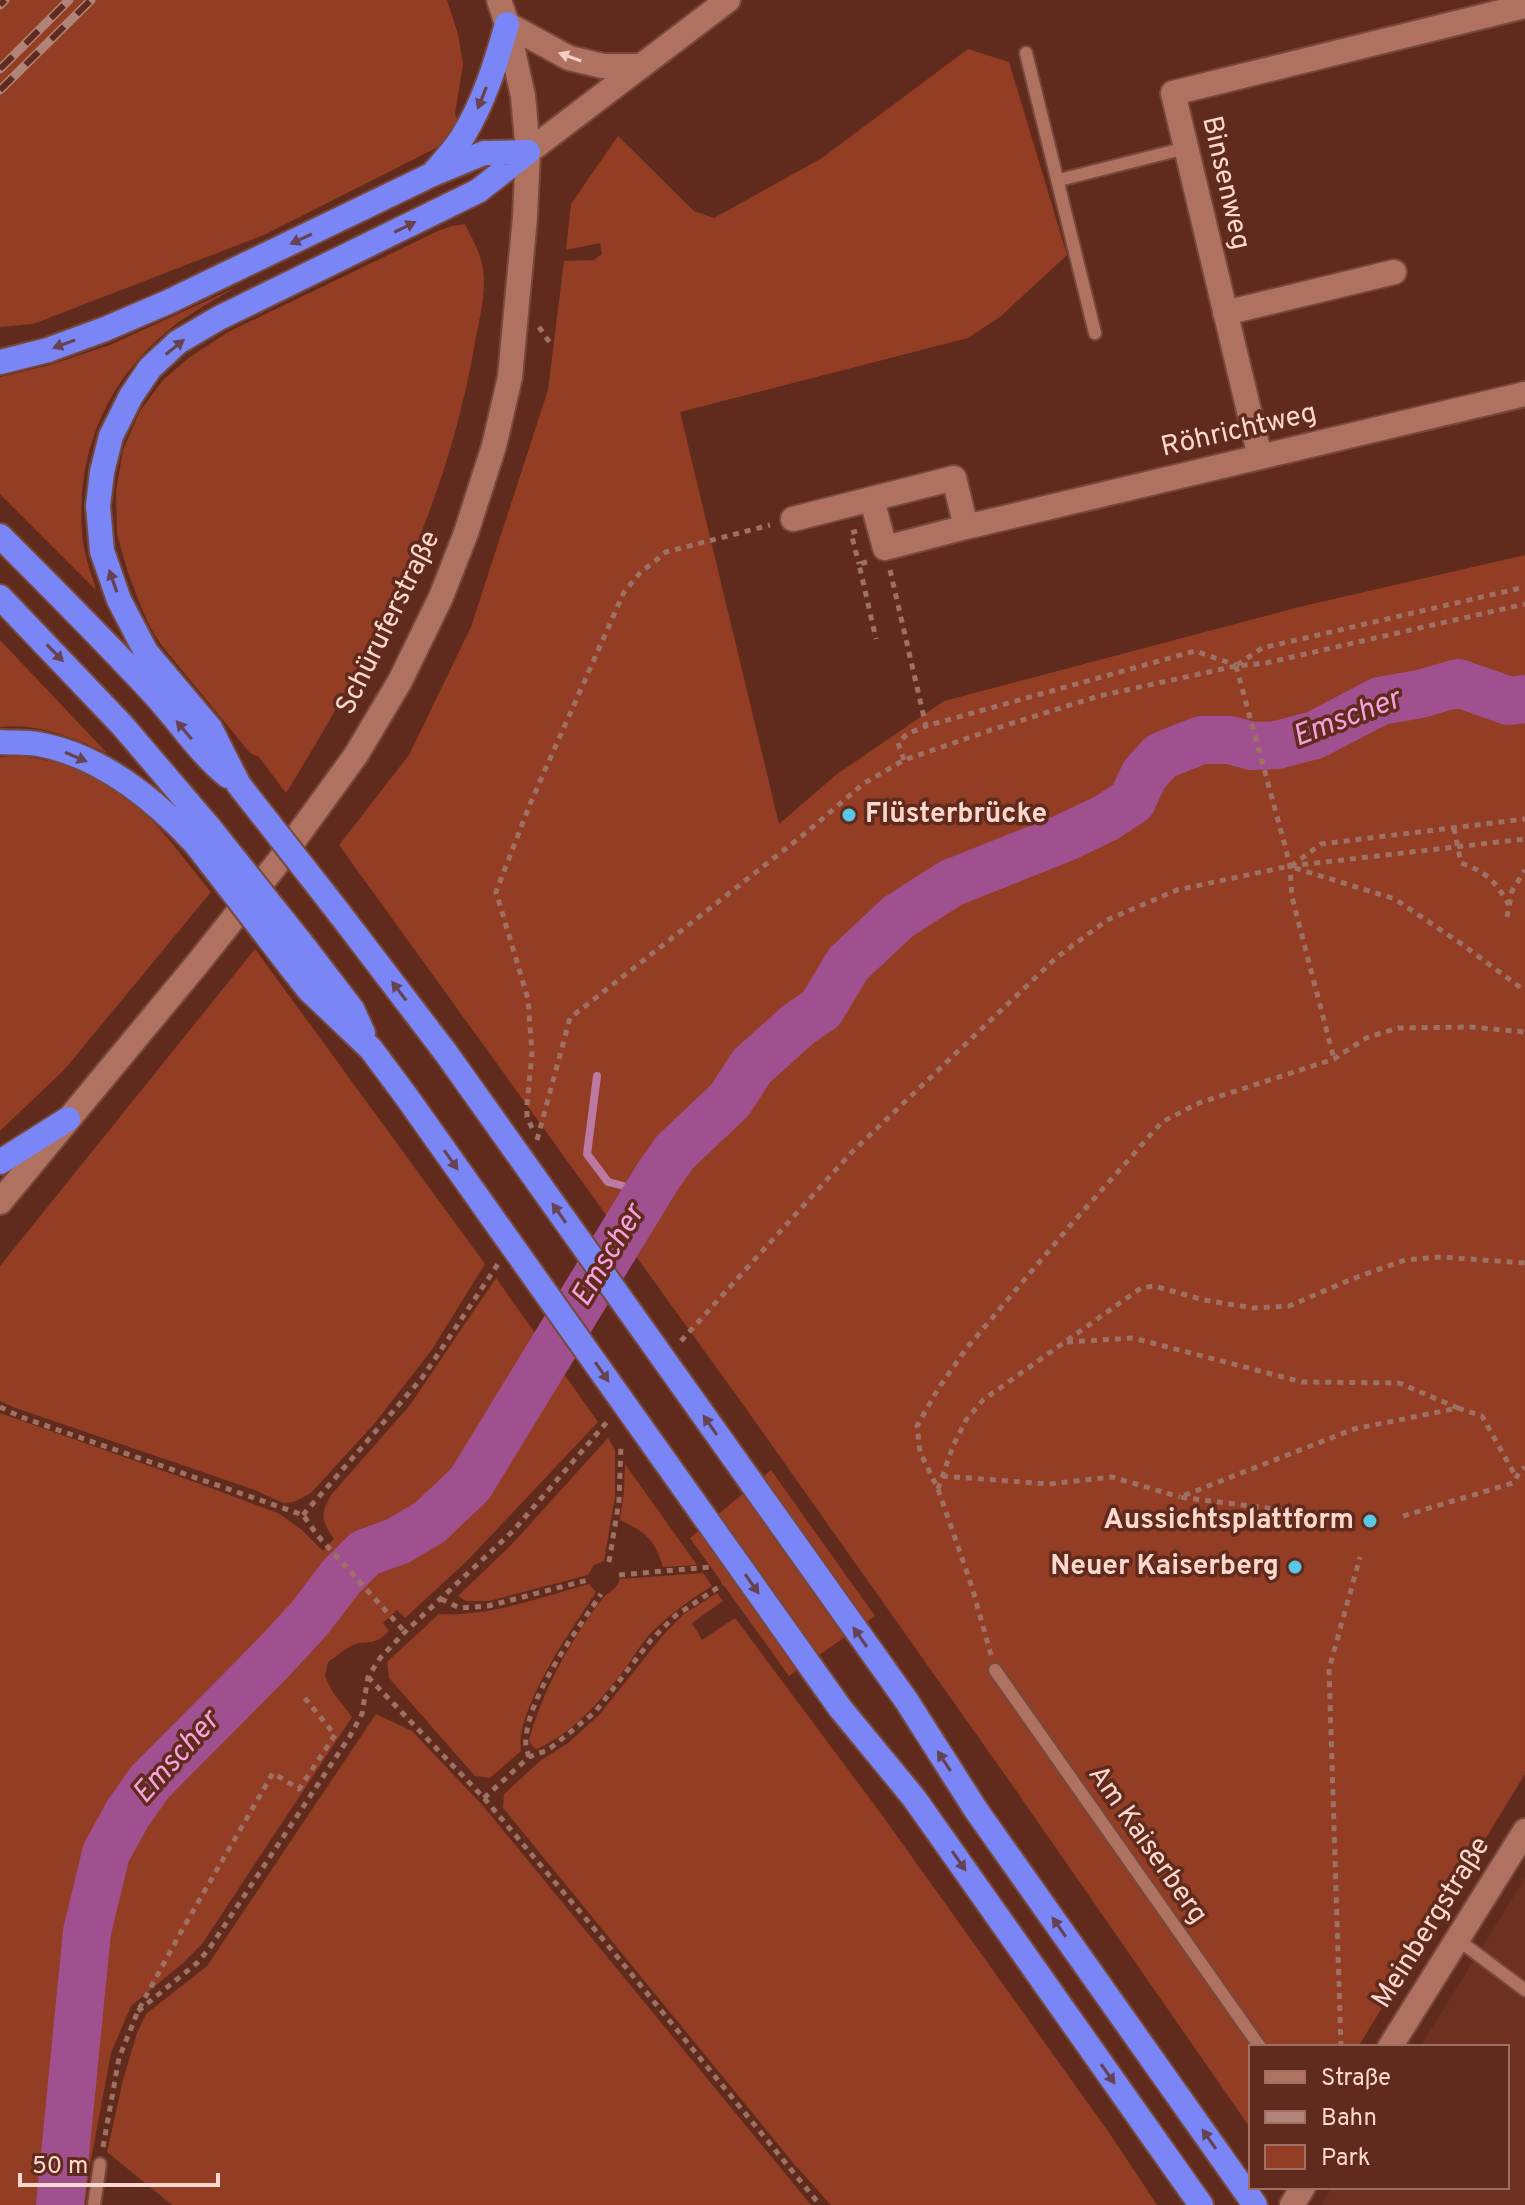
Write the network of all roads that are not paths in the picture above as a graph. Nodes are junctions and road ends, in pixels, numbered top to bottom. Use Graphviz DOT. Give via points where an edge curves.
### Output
graph roads {
  1 [pos="499,0"];
  2 [pos="728,0"];
  3 [pos="1525,6"];
  4 [pos="507,24"];
  5 [pos="1026,53"];
  6 [pos="640,66"];
  7 [pos="1186,148"];
  8 [pos="528,152"];
  9 [pos="433,174"];
  10 [pos="1059,180"];
  11 [pos="1394,272"];
  12 [pos="1225,313"];
  13 [pos="1095,333"];
  14 [pos="0,362"];
  15 [pos="1525,394"];
  16 [pos="1260,457"];
  17 [pos="872,500"];
  18 [pos="793,519"];
  19 [pos="966,527"];
  20 [pos="0,536"];
  21 [pos="0,597"];
  22 [pos="0,742"];
  23 [pos="239,785"];
  24 [pos="202,835"];
  25 [pos="68,1119"];
  26 [pos="0,1162"];
  27 [pos="0,1202"];
  28 [pos="995,1670"];
  29 [pos="1525,1831"];
  30 [pos="1457,1939"];
  31 [pos="1525,1990"];
  32 [pos="1259,2045"];
  33 [pos="1391,2045"];
  34 [pos="100,2164"];
  35 [pos="1255,2204"];
  36 [pos="94,2205"];
  37 [pos="1201,2205"];
  1 -- 4 [label="street, Schüruferstraße"];
  2 -- 6 [label="street"];
  3 -- 7 [label="street, Binsenweg" via="1173,93"];
  6 -- 4 [label="street, one-way" via="603,66 569,58"];
  4 -- 8 [label="street, Schüruferstraße" via="523,96"];
  4 -- 9 [label="highway, one-way" via="475,115"];
  5 -- 10 [label="lane"];
  6 -- 8 [label="street"];
  7 -- 10 [label="lane"];
  7 -- 12 [label="street, Binsenweg"];
  8 -- 9 [label="highway" via="484,153"];
  23 -- 8 [label="highway, one-way" via="210,728 146,652 119,600 102,551 98,506 111,436 150,368 178,342 478,191"];
  8 -- 25 [label="street, Schüruferstraße" via="510,377 494,446 441,597 356,755 279,861"];
  9 -- 14 [label="highway, one-way" via="168,302 48,350"];
  10 -- 13 [label="lane"];
  11 -- 12 [label="street"];
  12 -- 16 [label="street, Binsenweg"];
  15 -- 16 [label="street, Röhrichtweg"];
  16 -- 19 [label="street, Röhrichtweg"];
  17 -- 18 [label="street"];
  17 -- 19 [label="street" via="954,478"];
  17 -- 19 [label="street, Röhrichtweg" via="886,553"];
  23 -- 20 [label="highway, one-way" via="213,765 147,687"];
  21 -- 24 [label="highway, one-way" via="122,725"];
  22 -- 24 [label="highway, one-way" via="38,745 93,764"];
  35 -- 23 [label="highway, one-way, bridge" via="976,1810 906,1700 446,1053"];
  24 -- 37 [label="highway, one-way, bridge" via="298,957 309,990 371,1049 406,1096"];
  25 -- 26 [label="highway"];
  25 -- 27 [label="street, Schüruferstraße"];
  28 -- 32 [label="lane, Am Kaiserberg"];
  29 -- 30 [label="street, Meinbergstraße"];
  30 -- 31 [label="lane"];
  30 -- 33 [label="street, Meinbergstraße"];
  34 -- 36 [label="lane"];
}
